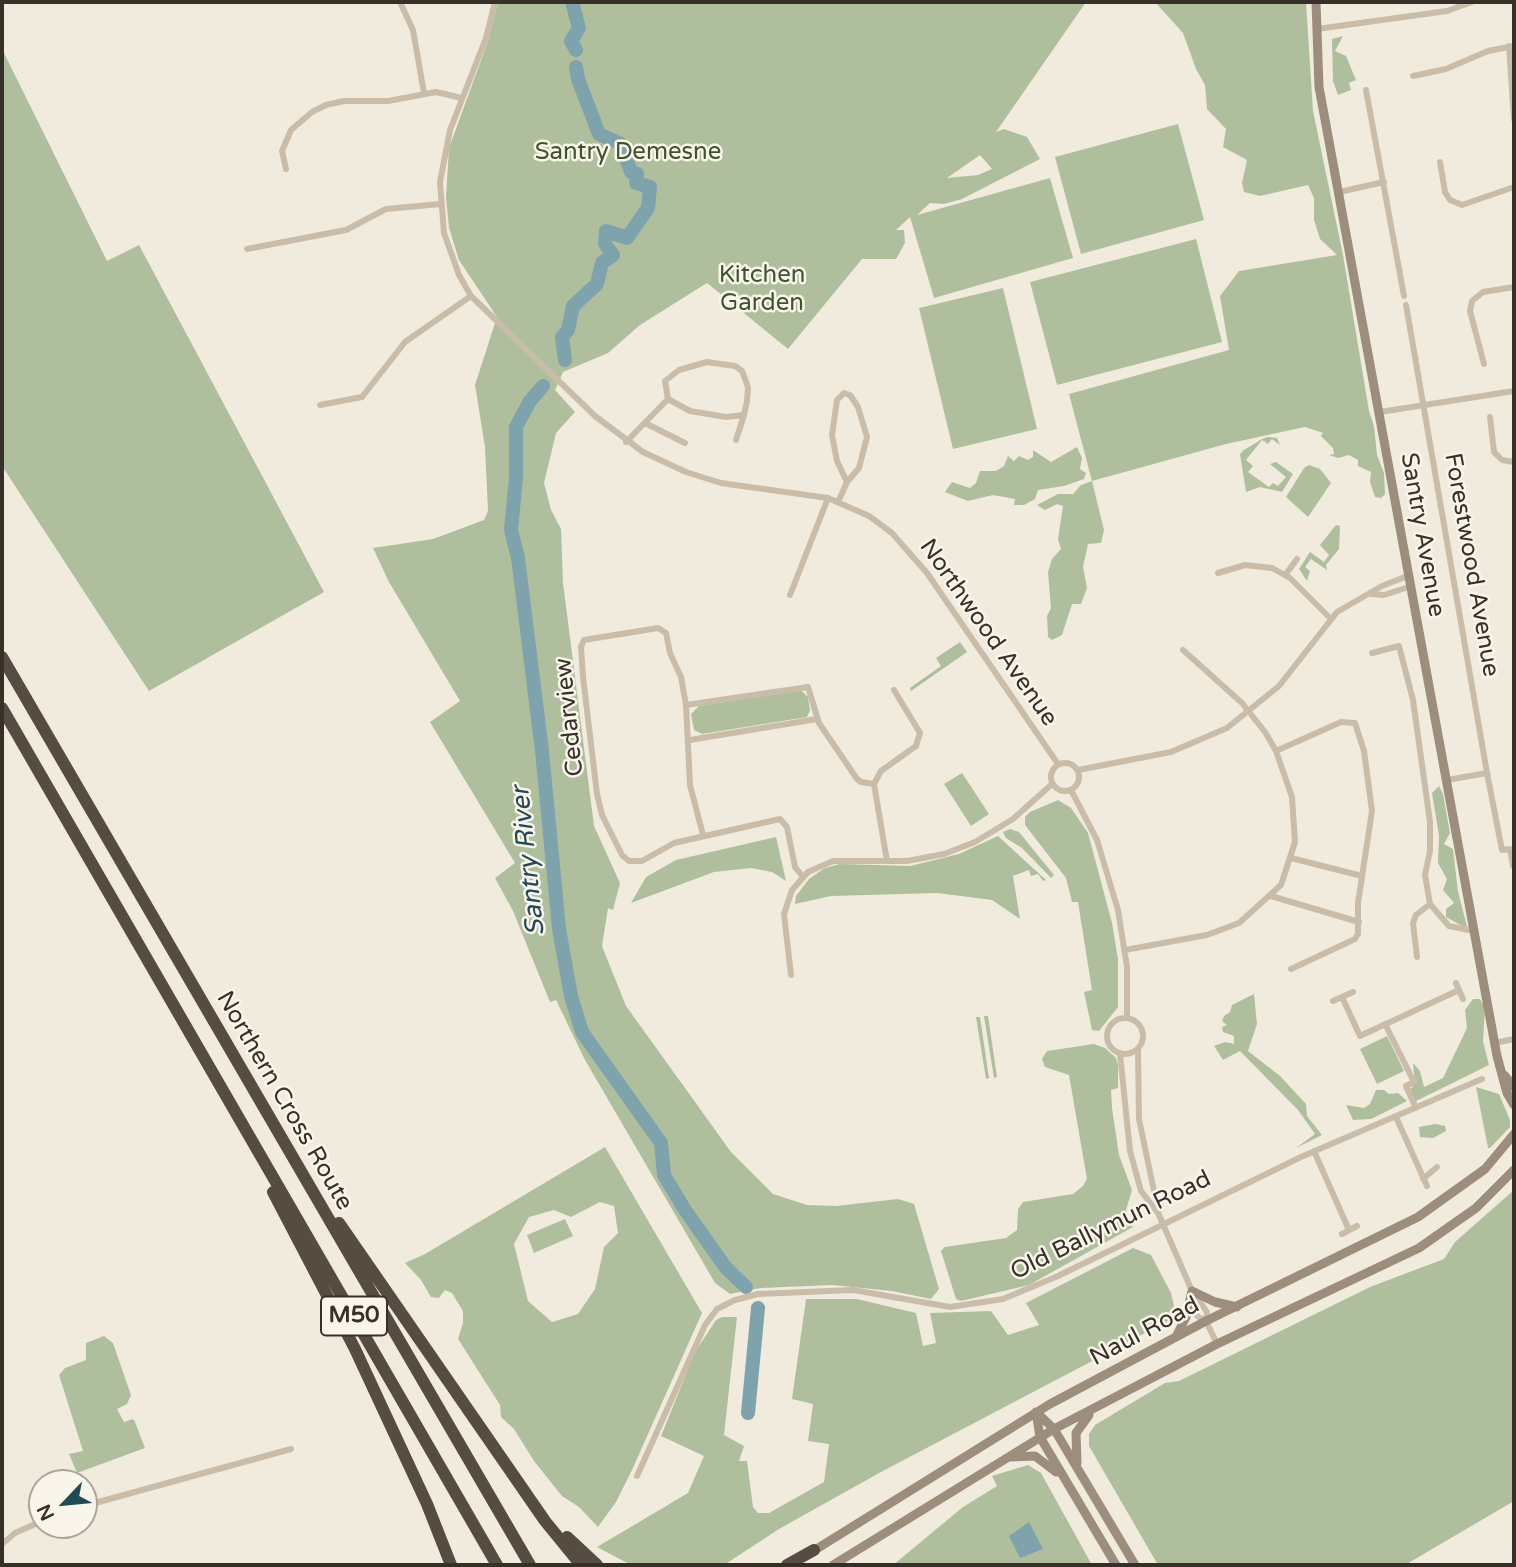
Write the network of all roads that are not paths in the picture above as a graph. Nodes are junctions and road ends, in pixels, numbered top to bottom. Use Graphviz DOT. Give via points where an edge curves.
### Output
graph roads {
  1 [pos="400,2"];
  2 [pos="495,2"];
  3 [pos="1317,2"];
  4 [pos="1472,2"];
  5 [pos="1321,29"];
  6 [pos="1512,46"];
  7 [pos="1413,76"];
  8 [pos="1366,90"];
  9 [pos="424,93"];
  10 [pos="462,98"];
  11 [pos="1514,119"];
  12 [pos="1440,162"];
  13 [pos="286,169"];
  14 [pos="1384,182"];
  15 [pos="1514,187"];
  16 [pos="1339,192"];
  17 [pos="440,204"];
  18 [pos="247,249"];
  19 [pos="1514,287"];
  20 [pos="471,296"];
  21 [pos="1405,296"];
  22 [pos="1406,305"];
  23 [pos="1484,364"];
  24 [pos="1514,391"];
  25 [pos="668,399"];
  26 [pos="320,405"];
  27 [pos="1424,405"];
  28 [pos="1380,412"];
  29 [pos="744,415"];
  30 [pos="1490,417"];
  31 [pos="645,423"];
  32 [pos="736,440"];
  33 [pos="626,442"];
  34 [pos="685,443"];
  35 [pos="1514,462"];
  36 [pos="847,482"];
  37 [pos="828,498"];
  38 [pos="838,502"];
  39 [pos="1297,559"];
  40 [pos="1218,573"];
  41 [pos="1286,574"];
  42 [pos="1410,575"];
  43 [pos="1412,586"];
  44 [pos="1372,594"];
  45 [pos="790,595"];
  46 [pos="1331,619"];
  47 [pos="1183,650"];
  48 [pos="1372,653"];
  49 [pos="2,657"];
  50 [pos="894,690"];
  51 [pos="686,705"];
  52 [pos="2,708"];
  53 [pos="1250,712"];
  54 [pos="817,719"];
  55 [pos="690,740"];
  56 [pos="1276,751"];
  57 [pos="1058,764"];
  58 [pos="1078,770"];
  59 [pos="1487,773"];
  60 [pos="1447,780"];
  61 [pos="874,784"];
  62 [pos="1052,784"];
  63 [pos="1070,790"];
  64 [pos="703,835"];
  65 [pos="1292,858"];
  66 [pos="887,861"];
  67 [pos="1514,866"];
  68 [pos="1362,876"];
  69 [pos="803,877"];
  70 [pos="1271,896"];
  71 [pos="1430,904"];
  72 [pos="1359,922"];
  73 [pos="1474,931"];
  74 [pos="1125,950"];
  75 [pos="1417,957"];
  76 [pos="1291,969"];
  77 [pos="791,975"];
  78 [pos="1456,983"];
  79 [pos="1459,990"];
  80 [pos="1353,992"];
  81 [pos="1342,998"];
  82 [pos="1463,999"];
  83 [pos="1333,1001"];
  84 [pos="1126,1018"];
  85 [pos="1385,1024"];
  86 [pos="1514,1039"];
  87 [pos="1495,1043"];
  88 [pos="1138,1049"];
  89 [pos="1119,1054"];
  90 [pos="208,1067"];
  91 [pos="1502,1074"];
  92 [pos="1482,1079"];
  93 [pos="1514,1087"];
  94 [pos="1514,1105"];
  95 [pos="1416,1108"];
  96 [pos="1395,1117"];
  97 [pos="1514,1134"];
  98 [pos="285,1143"];
  99 [pos="1314,1151"];
  100 [pos="1437,1167"];
  101 [pos="1514,1170"];
  102 [pos="1159,1215"];
  103 [pos="1161,1223"];
  104 [pos="1357,1226"];
  105 [pos="1192,1291"];
  106 [pos="1237,1307"];
  107 [pos="1206,1321"];
  108 [pos="1176,1337"];
  109 [pos="1217,1344"];
  110 [pos="1098,1407"];
  111 [pos="1036,1412"];
  112 [pos="1054,1429"];
  113 [pos="1040,1437"];
  114 [pos="291,1449"];
  115 [pos="1001,1460"];
  116 [pos="1078,1469"];
  117 [pos="512,1473"];
  118 [pos="637,1476"];
  119 [pos="1065,1480"];
  120 [pos="98,1502"];
  121 [pos="427,1504"];
  122 [pos="28,1527"];
  123 [pos="2,1544"];
  124 [pos="814,1550"];
  125 [pos="445,1565"];
  126 [pos="451,1565"];
  127 [pos="497,1565"];
  128 [pos="530,1565"];
  129 [pos="582,1565"];
  130 [pos="597,1565"];
  131 [pos="789,1565"];
  132 [pos="833,1565"];
  133 [pos="1116,1565"];
  134 [pos="1135,1565"];
  1 -- 9 [label="street" via="413,30"];
  2 -- 10 [label="street, Northwood Avenue"];
  3 -- 5 [label="main road, Santry Avenue"];
  4 -- 5 [label="street" via="1447,11"];
  5 -- 16 [label="main road, Santry Avenue" via="1319,87"];
  6 -- 7 [label="street"];
  6 -- 11 [label="street"];
  8 -- 14 [label="street"];
  9 -- 10 [label="street"];
  9 -- 13 [label="street" via="388,101 344,101 312,112 286,138 282,151"];
  10 -- 17 [label="street, Northwood Avenue" via="442,160"];
  12 -- 15 [label="street" via="1445,192 1462,205"];
  14 -- 16 [label="street"];
  14 -- 21 [label="street"];
  16 -- 28 [label="main road, Santry Avenue"];
  17 -- 18 [label="street" via="386,209 345,230"];
  17 -- 20 [label="street, Northwood Avenue" via="453,260"];
  19 -- 23 [label="street" via="1483,292 1472,301 1470,311"];
  20 -- 26 [label="street" via="405,342 362,397"];
  20 -- 33 [label="street, Northwood Avenue"];
  22 -- 27 [label="street, Forestwood Avenue"];
  24 -- 27 [label="street"];
  25 -- 29 [label="street" via="705,415"];
  25 -- 29 [label="street" via="665,380 679,370 707,362 728,365 746,378"];
  25 -- 31 [label="street"];
  27 -- 28 [label="street"];
  27 -- 59 [label="street, Forestwood Avenue"];
  28 -- 42 [label="main road, Santry Avenue"];
  29 -- 32 [label="street"];
  30 -- 35 [label="street" via="1494,452 1502,460"];
  31 -- 33 [label="street"];
  31 -- 34 [label="street"];
  33 -- 37 [label="street, Northwood Avenue" via="660,461 721,483"];
  36 -- 36 [label="street" via="832,435 837,400 844,393 858,407 867,437 859,468"];
  36 -- 38 [label="street"];
  37 -- 38 [label="street, Northwood Avenue"];
  37 -- 45 [label="street"];
  38 -- 57 [label="street, Northwood Avenue" via="876,521 914,556"];
  39 -- 41 [label="street"];
  40 -- 41 [label="street" via="1251,564"];
  41 -- 46 [label="street"];
  42 -- 43 [label="main road, Santry Avenue"];
  42 -- 44 [label="street"];
  43 -- 44 [label="street"];
  43 -- 60 [label="main road, Santry Avenue"];
  44 -- 46 [label="street" via="1352,602"];
  46 -- 53 [label="street" via="1289,675"];
  47 -- 53 [label="street"];
  48 -- 71 [label="street" via="1399,646 1413,700 1430,822 1425,875"];
  49 -- 98 [label="highway, Northern Cross Route / M50"];
  50 -- 61 [label="street" via="920,736 913,749 880,771"];
  51 -- 54 [label="street" via="806,686"];
  51 -- 55 [label="street, Cedarview"];
  51 -- 64 [label="street, Cedarview" via="679,671 661,628 582,643 597,794 618,850 625,859 642,861 674,843"];
  52 -- 90 [label="highway, Northern Cross Route / M50"];
  53 -- 56 [label="street"];
  53 -- 58 [label="street" via="1183,748"];
  54 -- 55 [label="street"];
  54 -- 61 [label="street" via="857,779"];
  55 -- 64 [label="street, Cedarview" via="690,785"];
  56 -- 65 [label="street" via="1294,812"];
  56 -- 68 [label="street" via="1346,720 1355,723 1364,751 1372,811"];
  57 -- 58 [label="street" via="1070,763"];
  57 -- 62 [label="street" via="1052,771"];
  58 -- 63 [label="street" via="1079,782"];
  59 -- 60 [label="street"];
  59 -- 67 [label="street, Forestwood Avenue" via="1502,850 1510,849"];
  60 -- 73 [label="main road, Santry Avenue"];
  61 -- 66 [label="street"];
  62 -- 63 [label="street" via="1060,791"];
  62 -- 66 [label="street" via="1013,819 975,842 907,861"];
  63 -- 74 [label="street" via="1105,862"];
  64 -- 69 [label="street, Cedarview" via="780,819 787,827 795,867"];
  65 -- 68 [label="street"];
  65 -- 70 [label="street"];
  66 -- 69 [label="street" via="833,861"];
  68 -- 72 [label="street"];
  69 -- 77 [label="street" via="792,890 785,914"];
  70 -- 72 [label="street"];
  70 -- 74 [label="street" via="1225,930"];
  71 -- 73 [label="street" via="1449,926"];
  71 -- 75 [label="street" via="1413,923"];
  72 -- 76 [label="street" via="1355,939"];
  73 -- 87 [label="main road, Santry Avenue"];
  74 -- 84 [label="street"];
  78 -- 79 [label="street"];
  79 -- 82 [label="street"];
  79 -- 85 [label="street"];
  80 -- 81 [label="street"];
  81 -- 83 [label="street"];
  81 -- 85 [label="street" via="1360,1036"];
  84 -- 88 [label="street" via="1137,1023 1143,1033"];
  84 -- 89 [label="street" via="1115,1021 1108,1031 1108,1042"];
  85 -- 95 [label="street" via="1413,1082 1406,1086"];
  86 -- 87 [label="street"];
  87 -- 91 [label="main road, Santry Avenue"];
  88 -- 89 [label="street"];
  88 -- 102 [label="street" via="1139,1119"];
  89 -- 102 [label="street" via="1130,1151 1141,1191"];
  90 -- 121 [label="highway" via="355,1349"];
  90 -- 127 [label="highway, Northern Cross Route / M50"];
  91 -- 93 [label="main road, Santry Avenue"];
  91 -- 94 [label="main road, Santry Avenue"];
  92 -- 95 [label="street, Old Ballymun Road"];
  95 -- 96 [label="street, Old Ballymun Road"];
  96 -- 99 [label="street, Old Ballymun Road"];
  96 -- 100 [label="street" via="1425,1183"];
  97 -- 106 [label="main road, Naul Road" via="1485,1169 1418,1217"];
  98 -- 117 [label="highway"];
  98 -- 128 [label="highway, Northern Cross Route / M50"];
  99 -- 103 [label="street, Old Ballymun Road"];
  99 -- 104 [label="street" via="1345,1232"];
  101 -- 109 [label="main road, Naul Road" via="1488,1198 1419,1248"];
  102 -- 103 [label="street"];
  103 -- 105 [label="street"];
  103 -- 118 [label="street, Old Ballymun Road" via="1025,1292 981,1303 927,1305 853,1290 758,1294 717,1309 705,1325"];
  105 -- 106 [label="main road"];
  105 -- 107 [label="street" via="1197,1316"];
  105 -- 108 [label="main road"];
  106 -- 107 [label="main road, Naul Road"];
  107 -- 108 [label="main road, Naul Road"];
  107 -- 109 [label="street"];
  108 -- 111 [label="main road, Naul Road"];
  109 -- 110 [label="main road, Naul Road"];
  110 -- 112 [label="main road, Naul Road"];
  110 -- 116 [label="main road" via="1076,1433"];
  111 -- 112 [label="main road"];
  111 -- 113 [label="main road"];
  111 -- 124 [label="main road, Naul Road"];
  112 -- 113 [label="main road, Naul Road"];
  112 -- 116 [label="main road"];
  113 -- 115 [label="main road, Naul Road"];
  113 -- 119 [label="main road"];
  114 -- 120 [label="street"];
  115 -- 119 [label="main road" via="1035,1456"];
  115 -- 132 [label="main road, Naul Road"];
  116 -- 134 [label="main road"];
  117 -- 129 [label="highway"];
  117 -- 130 [label="highway"];
  119 -- 133 [label="main road"];
  121 -- 125 [label="highway"];
  121 -- 126 [label="highway"];
  122 -- 123 [label="street"];
  124 -- 131 [label="highway"];
}
